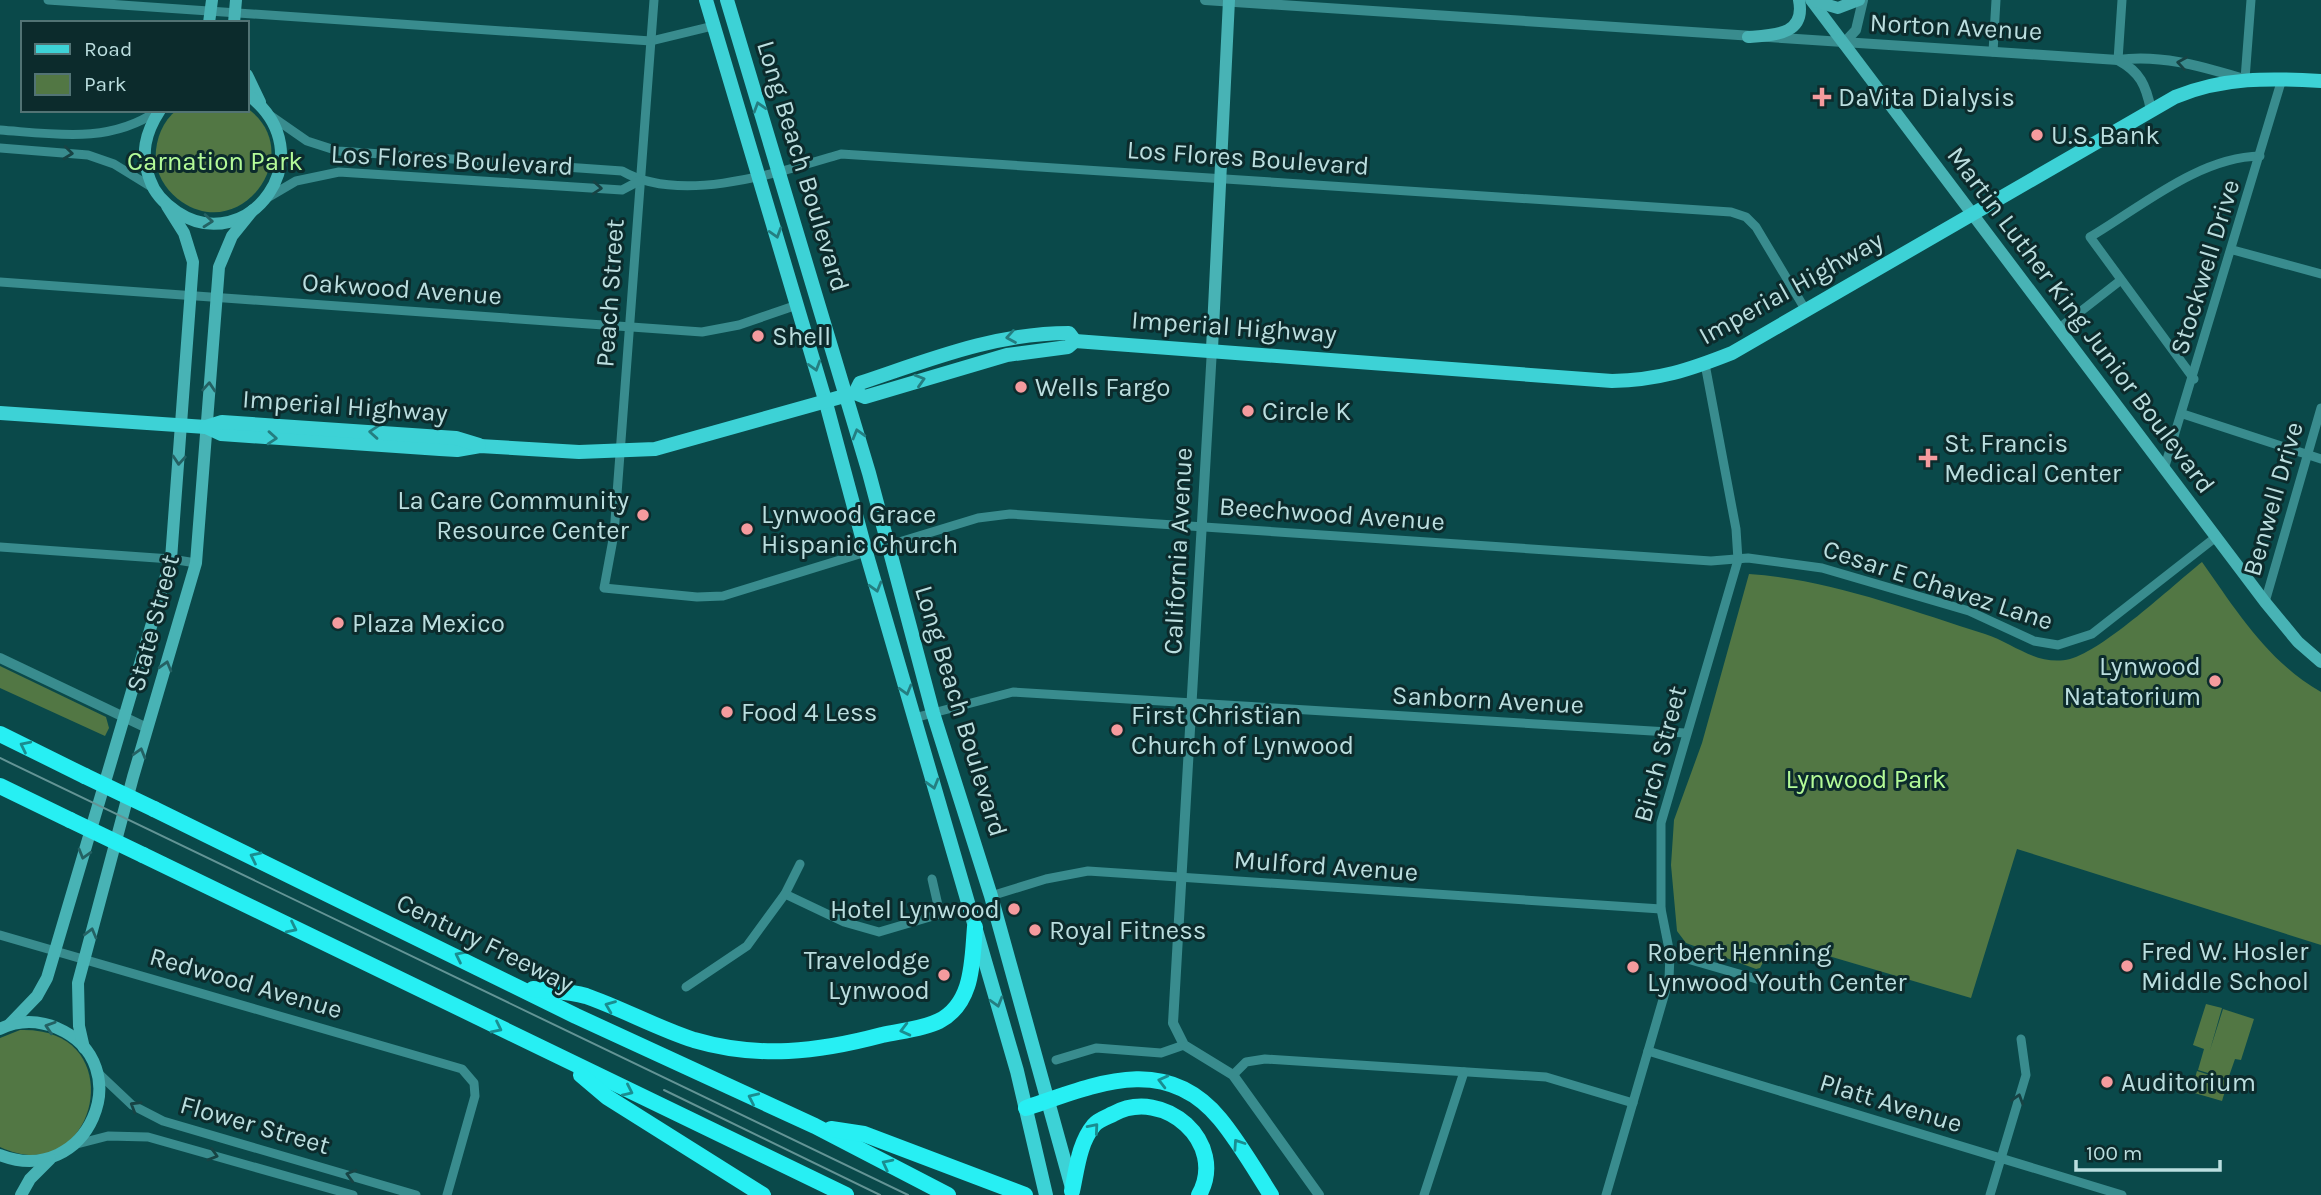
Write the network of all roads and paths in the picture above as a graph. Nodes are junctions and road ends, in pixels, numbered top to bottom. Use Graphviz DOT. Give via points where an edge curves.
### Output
graph roads {
  1 [pos="48,0"];
  2 [pos="654,0"];
  3 [pos="706,0"];
  4 [pos="727,0"];
  5 [pos="1205,0"];
  6 [pos="1800,0"];
  7 [pos="1812,0"];
  8 [pos="1861,0"];
  9 [pos="1996,0"];
  10 [pos="2122,0"];
  11 [pos="2251,0"];
  12 [pos="1229,1"];
  13 [pos="211,11"];
  14 [pos="235,12"];
  15 [pos="713,26"];
  16 [pos="1748,37"];
  17 [pos="651,41"];
  18 [pos="1843,44"];
  19 [pos="1993,52"];
  20 [pos="2118,60"];
  21 [pos="248,77"];
  22 [pos="2245,79"];
  23 [pos="2282,79"];
  24 [pos="2321,81"];
  25 [pos="248,95"];
  26 [pos="262,105"];
  27 [pos="2151,110"];
  28 [pos="156,112"];
  29 [pos="158,112"];
  30 [pos="271,116"];
  31 [pos="0,130"];
  32 [pos="0,148"];
  33 [pos="2260,156"];
  34 [pos="779,172"];
  35 [pos="1219,177"];
  36 [pos="760,178"];
  37 [pos="639,181"];
  38 [pos="153,188"];
  39 [pos="266,199"];
  40 [pos="167,206"];
  41 [pos="253,210"];
  42 [pos="1971,215"];
  43 [pos="2233,250"];
  44 [pos="2321,274"];
  45 [pos="2121,280"];
  46 [pos="0,282"];
  47 [pos="192,295"];
  48 [pos="216,297"];
  49 [pos="797,305"];
  50 [pos="1805,309"];
  51 [pos="628,326"];
  52 [pos="2058,329"];
  53 [pos="1212,349"];
  54 [pos="1705,364"];
  55 [pos="2194,379"];
  56 [pos="851,395"];
  57 [pos="826,403"];
  58 [pos="2321,408"];
  59 [pos="0,413"];
  60 [pos="2183,414"];
  61 [pos="182,425"];
  62 [pos="206,427"];
  63 [pos="621,452"];
  64 [pos="2306,455"];
  65 [pos="2321,459"];
  66 [pos="2165,466"];
  67 [pos="1204,527"];
  68 [pos="2216,537"];
  69 [pos="886,546"];
  70 [pos="0,547"];
  71 [pos="866,552"];
  72 [pos="171,559"];
  73 [pos="1738,560"];
  74 [pos="196,563"];
  75 [pos="2265,601"];
  76 [pos="0,658"];
  77 [pos="2321,662"];
  78 [pos="1192,702"];
  79 [pos="933,713"];
  80 [pos="124,718"];
  81 [pos="914,718"];
  82 [pos="147,729"];
  83 [pos="1685,733"];
  84 [pos="0,734"];
  85 [pos="0,786"];
  86 [pos="800,864"];
  87 [pos="1179,878"];
  88 [pos="932,879"];
  89 [pos="785,894"];
  90 [pos="991,896"];
  91 [pos="1661,909"];
  92 [pos="975,926"];
  93 [pos="0,935"];
  94 [pos="56,951"];
  95 [pos="1670,954"];
  96 [pos="85,959"];
  97 [pos="1767,982"];
  98 [pos="686,986"];
  99 [pos="525,988"];
  100 [pos="5,1027"];
  101 [pos="2021,1039"];
  102 [pos="1184,1045"];
  103 [pos="84,1048"];
  104 [pos="1648,1051"];
  105 [pos="1056,1060"];
  106 [pos="566,1062"];
  107 [pos="96,1070"];
  108 [pos="1464,1072"];
  109 [pos="1233,1075"];
  110 [pos="1049,1100"];
  111 [pos="1633,1103"];
  112 [pos="1026,1108"];
  113 [pos="815,1126"];
  114 [pos="75,1145"];
  115 [pos="260,1149"];
  116 [pos="0,1155"];
  117 [pos="2001,1158"];
  118 [pos="50,1159"];
  119 [pos="255,1167"];
  120 [pos="1073,1193"];
  121 [pos="21,1195"];
  122 [pos="353,1195"];
  123 [pos="416,1195"];
  124 [pos="447,1195"];
  125 [pos="763,1195"];
  126 [pos="846,1195"];
  127 [pos="948,1195"];
  128 [pos="1025,1195"];
  129 [pos="1046,1195"];
  130 [pos="1199,1195"];
  131 [pos="1271,1195"];
  132 [pos="1319,1195"];
  133 [pos="1424,1195"];
  134 [pos="1605,1195"];
  135 [pos="1990,1195"];
  136 [pos="2122,1195"];
  1 -- 13 [label="street"];
  2 -- 17 [label="street, Peach Street"];
  3 -- 15 [label="main road, Long Beach Boulevard"];
  34 -- 4 [label="main road, Long Beach Boulevard, one-way"];
  5 -- 12 [label="street, Norton Avenue"];
  6 -- 16 [label="main road" via="1794,28 1778,35"];
  7 -- 8 [label="main road" via="1838,8"];
  7 -- 18 [label="main road, Martin Luther King Junior Boulevard"];
  8 -- 18 [label="street" via="1856,30"];
  9 -- 19 [label="street"];
  10 -- 20 [label="street"];
  11 -- 22 [label="street"];
  12 -- 16 [label="street, Norton Avenue"];
  12 -- 35 [label="main road, California Avenue"];
  13 -- 14 [label="street"];
  14 -- 17 [label="street"];
  15 -- 17 [label="street"];
  15 -- 36 [label="main road, Long Beach Boulevard"];
  16 -- 18 [label="street, Norton Avenue"];
  17 -- 37 [label="street, Peach Street"];
  18 -- 19 [label="street, Norton Avenue"];
  18 -- 42 [label="main road, Martin Luther King Junior Boulevard"];
  19 -- 20 [label="street, Norton Avenue"];
  22 -- 20 [label="street, Norton Avenue, one-way" via="2192,64 2140,57"];
  20 -- 27 [label="street" via="2143,81"];
  21 -- 26 [label="main road"];
  22 -- 23 [label="main road, Imperial Highway"];
  22 -- 27 [label="main road, Imperial Highway" via="2201,87"];
  23 -- 24 [label="main road, Imperial Highway"];
  23 -- 33 [label="street, Stockwell Drive"];
  25 -- 26 [label="main road"];
  26 -- 30 [label="main road"];
  27 -- 42 [label="main road, Imperial Highway"];
  28 -- 31 [label="street" via="98,134"];
  29 -- 38 [label="main road" via="144,146 145,168"];
  30 -- 37 [label="street, Los Flores Boulevard" via="307,141 338,151 622,171"];
  30 -- 39 [label="main road" via="280,136 282,158"];
  32 -- 38 [label="street, one-way" via="101,159"];
  33 -- 43 [label="street, Stockwell Drive"];
  33 -- 45 [label="street" via="2243,157 2200,173 2090,237"];
  34 -- 35 [label="street, Los Flores Boulevard" via="841,154"];
  34 -- 36 [label="street, Los Flores Boulevard"];
  34 -- 56 [label="main road, Long Beach Boulevard"];
  35 -- 50 [label="street, Los Flores Boulevard" via="1731,212 1756,227"];
  35 -- 53 [label="main road, California Avenue"];
  36 -- 37 [label="street, Los Flores Boulevard" via="719,185"];
  36 -- 49 [label="main road, Long Beach Boulevard, one-way"];
  39 -- 37 [label="street, Los Flores Boulevard, one-way" via="296,181 339,173 622,190"];
  37 -- 51 [label="street, Peach Street"];
  38 -- 40 [label="main road, State Street"];
  39 -- 41 [label="main road"];
  40 -- 41 [label="main road, one-way" via="201,222 228,221"];
  40 -- 47 [label="main road, State Street" via="184,233 192,262"];
  41 -- 48 [label="main road, State Street" via="232,236 222,258"];
  42 -- 50 [label="main road, Imperial Highway"];
  42 -- 52 [label="main road, Martin Luther King Junior Boulevard"];
  43 -- 44 [label="street"];
  43 -- 55 [label="street, Stockwell Drive"];
  45 -- 52 [label="street"];
  45 -- 55 [label="street"];
  46 -- 47 [label="street, Oakwood Avenue"];
  47 -- 48 [label="street, Oakwood Avenue"];
  47 -- 61 [label="main road, State Street"];
  48 -- 51 [label="street, Oakwood Avenue"];
  62 -- 48 [label="main road, State Street, one-way"];
  49 -- 51 [label="street, Oakwood Avenue" via="739,325 702,331"];
  49 -- 57 [label="main road, Long Beach Boulevard, one-way"];
  50 -- 54 [label="main road, Imperial Highway"];
  51 -- 63 [label="street, Peach Street"];
  52 -- 66 [label="main road, Martin Luther King Junior Boulevard"];
  53 -- 54 [label="main road, Imperial Highway" via="1612,381 1662,377"];
  53 -- 56 [label="main road, Imperial Highway" via="1075,341 1069,333 1015,335 860,383"];
  53 -- 67 [label="street, California Avenue"];
  54 -- 73 [label="street, Birch Street"];
  55 -- 60 [label="street, Stockwell Drive"];
  56 -- 57 [label="main road, Imperial Highway"];
  69 -- 56 [label="main road, Long Beach Boulevard, one-way"];
  57 -- 63 [label="main road, Imperial Highway" via="677,445"];
  57 -- 71 [label="main road, Long Beach Boulevard"];
  58 -- 64 [label="street, Benwell Drive"];
  59 -- 61 [label="main road, Imperial Highway"];
  60 -- 64 [label="street"];
  60 -- 66 [label="street, Stockwell Drive"];
  61 -- 62 [label="main road, Imperial Highway"];
  61 -- 72 [label="main road, State Street, one-way"];
  62 -- 63 [label="main road, Imperial Highway" via="220,421 456,438 480,446"];
  62 -- 74 [label="main road, State Street"];
  63 -- 71 [label="street, Peach Street" via="604,588 723,596"];
  64 -- 65 [label="street"];
  64 -- 75 [label="street, Benwell Drive"];
  66 -- 68 [label="main road, Martin Luther King Junior Boulevard"];
  67 -- 69 [label="street, Beechwood Avenue" via="993,514"];
  67 -- 73 [label="street, Beechwood Avenue"];
  67 -- 78 [label="street, California Avenue"];
  68 -- 73 [label="street, Cesar E Chavez Lane" via="2092,634 2058,645 2035,640 1978,614 1822,568"];
  68 -- 75 [label="main road, Martin Luther King Junior Boulevard"];
  69 -- 79 [label="main road, Long Beach Boulevard"];
  70 -- 72 [label="street"];
  71 -- 81 [label="main road, Long Beach Boulevard, one-way"];
  72 -- 74 [label="street"];
  72 -- 80 [label="main road, State Street"];
  73 -- 83 [label="street, Birch Street"];
  82 -- 74 [label="main road, State Street, one-way"];
  75 -- 77 [label="main road, Martin Luther King Junior Boulevard"];
  76 -- 80 [label="street"];
  78 -- 79 [label="street, Sanborn Avenue" via="1013,692"];
  78 -- 83 [label="street, Sanborn Avenue"];
  78 -- 87 [label="street, California Avenue"];
  79 -- 81 [label="street, Sanborn Avenue"];
  79 -- 90 [label="main road, Long Beach Boulevard"];
  80 -- 82 [label="street"];
  80 -- 94 [label="main road, State Street, one-way"];
  81 -- 92 [label="main road, Long Beach Boulevard, one-way"];
  96 -- 82 [label="main road, State Street, one-way"];
  83 -- 91 [label="street, Birch Street" via="1661,823"];
  99 -- 84 [label="highway, Century Freeway, one-way, bridge"];
  85 -- 106 [label="highway, one-way, bridge"];
  86 -- 89 [label="street"];
  87 -- 90 [label="street, Mulford Avenue" via="1088,871"];
  87 -- 91 [label="street, Mulford Avenue"];
  87 -- 102 [label="street, California Avenue" via="1171,1009 1172,1023"];
  88 -- 89 [label="street" via="940,914 880,932 844,922"];
  89 -- 98 [label="street" via="747,946"];
  90 -- 110 [label="main road, Long Beach Boulevard"];
  91 -- 95 [label="street, Birch Street"];
  92 -- 99 [label="highway, one-way" via="970,980 959,1004 939,1021 804,1052 726,1047 583,995"];
  92 -- 112 [label="main road, Long Beach Boulevard, one-way"];
  93 -- 94 [label="street, Redwood Avenue"];
  94 -- 96 [label="street, Redwood Avenue"];
  94 -- 100 [label="main road, State Street" via="37,996"];
  95 -- 97 [label="street"];
  95 -- 104 [label="street, Birch Street" via="1667,987"];
  96 -- 103 [label="main road, State Street" via="77,1001"];
  96 -- 124 [label="street, Redwood Avenue" via="456,1066 474,1083 475,1100"];
  113 -- 99 [label="highway, Century Freeway, one-way"];
  103 -- 100 [label="main road, one-way" via="50,1025 25,1022"];
  117 -- 101 [label="street, one-way" via="2026,1075"];
  102 -- 105 [label="street" via="1161,1053 1096,1048"];
  102 -- 109 [label="street"];
  103 -- 107 [label="main road"];
  104 -- 111 [label="street, Birch Street"];
  104 -- 117 [label="street, Platt Avenue"];
  106 -- 125 [label="highway" via="607,1097"];
  106 -- 126 [label="highway, one-way"];
  107 -- 114 [label="main road" via="96,1112"];
  115 -- 107 [label="street, Flower Street, one-way" via="163,1121 132,1105"];
  108 -- 109 [label="street" via="1265,1059 1246,1062"];
  108 -- 111 [label="street" via="1546,1077"];
  108 -- 133 [label="street"];
  109 -- 132 [label="street"];
  110 -- 112 [label="highway"];
  110 -- 120 [label="main road, Long Beach Boulevard"];
  131 -- 110 [label="highway, one-way" via="1220,1118 1199,1098 1173,1084 1124,1079"];
  111 -- 134 [label="street, Birch Street"];
  112 -- 129 [label="main road, Long Beach Boulevard"];
  127 -- 113 [label="highway, Century Freeway, one-way"];
  113 -- 128 [label="highway" via="864,1134"];
  114 -- 118 [label="main road"];
  114 -- 119 [label="street, Flower Street, one-way" via="108,1136 148,1137"];
  115 -- 119 [label="street"];
  123 -- 115 [label="street, Flower Street, one-way"];
  116 -- 118 [label="main road" via="20,1161"];
  117 -- 135 [label="street"];
  117 -- 136 [label="street, Platt Avenue"];
  118 -- 121 [label="main road"];
  119 -- 122 [label="street, Flower Street"];
  120 -- 130 [label="highway, one-way" via="1081,1148 1095,1123 1123,1108 1152,1106 1170,1111 1190,1127 1198,1142 1205,1161"];
}
